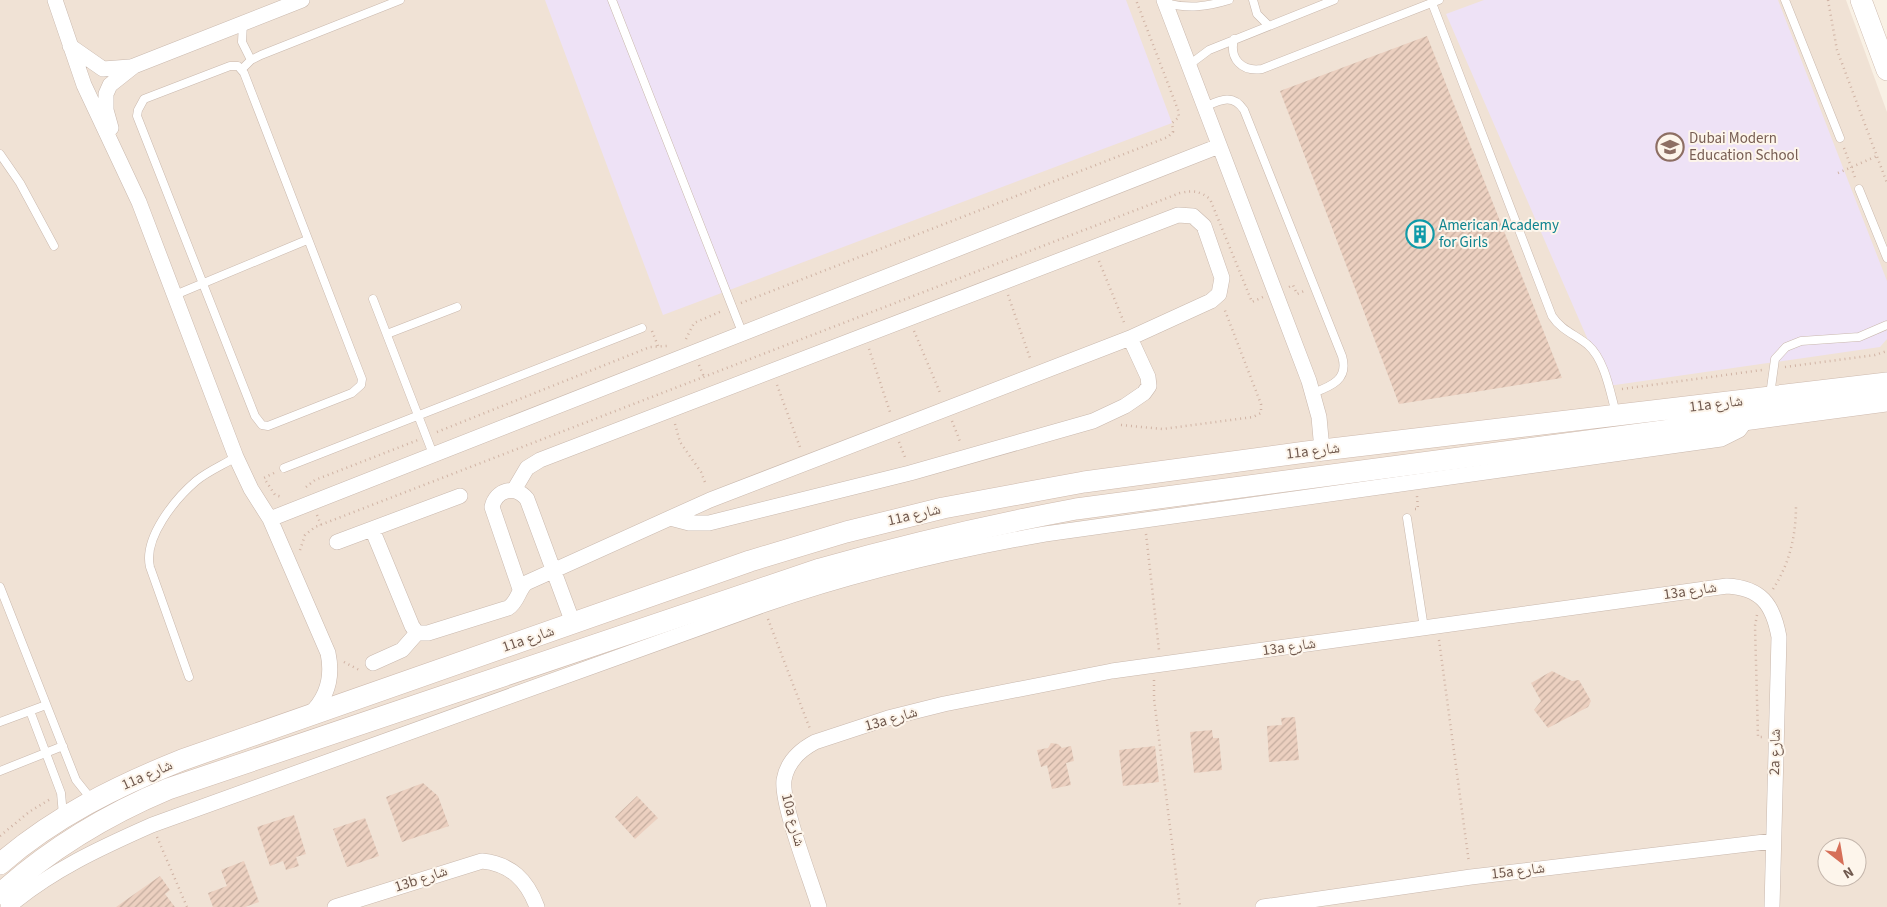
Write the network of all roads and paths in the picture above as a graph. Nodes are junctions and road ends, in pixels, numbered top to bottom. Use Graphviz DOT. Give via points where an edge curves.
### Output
graph roads {
  1 [pos="55,0"];
  2 [pos="302,0"];
  3 [pos="400,0"];
  4 [pos="612,0"];
  5 [pos="1136,0"];
  6 [pos="1229,0"];
  7 [pos="1254,0"];
  8 [pos="1334,0"];
  9 [pos="1785,0"];
  10 [pos="1828,0"];
  11 [pos="1861,0"];
  12 [pos="1164,1"];
  13 [pos="1435,1"];
  14 [pos="1423,3"];
  15 [pos="243,23"];
  16 [pos="1268,25"];
  17 [pos="1234,39"];
  18 [pos="70,46"];
  19 [pos="251,60"];
  20 [pos="1886,64"];
  21 [pos="134,66"];
  22 [pos="1190,68"];
  23 [pos="242,69"];
  24 [pos="1204,107"];
  25 [pos="1840,138"];
  26 [pos="111,141"];
  27 [pos="1219,146"];
  28 [pos="0,154"];
  29 [pos="1877,156"];
  30 [pos="1852,168"];
  31 [pos="1838,173"];
  32 [pos="1887,183"];
  33 [pos="1859,189"];
  34 [pos="307,240"];
  35 [pos="54,246"];
  36 [pos="1094,248"];
  37 [pos="1887,258"];
  38 [pos="202,282"];
  39 [pos="1004,283"];
  40 [pos="1314,286"];
  41 [pos="1275,292"];
  42 [pos="175,295"];
  43 [pos="1215,298"];
  44 [pos="373,300"];
  45 [pos="457,307"];
  46 [pos="732,307"];
  47 [pos="909,319"];
  48 [pos="1887,325"];
  49 [pos="642,328"];
  50 [pos="742,332"];
  51 [pos="387,334"];
  52 [pos="865,337"];
  53 [pos="1130,338"];
  54 [pos="681,343"];
  55 [pos="674,345"];
  56 [pos="1887,351"];
  57 [pos="1774,369"];
  58 [pos="1887,370"];
  59 [pos="772,373"];
  60 [pos="1036,374"];
  61 [pos="1887,383"];
  62 [pos="1610,391"];
  63 [pos="1313,393"];
  64 [pos="1797,394"];
  65 [pos="1770,397"];
  66 [pos="1880,404"];
  67 [pos="947,409"];
  68 [pos="670,411"];
  69 [pos="1616,415"];
  70 [pos="418,416"];
  71 [pos="1101,418"];
  72 [pos="1747,419"];
  73 [pos="895,428"];
  74 [pos="426,437"];
  75 [pos="1322,450"];
  76 [pos="433,454"];
  77 [pos="236,457"];
  78 [pos="966,457"];
  79 [pos="806,463"];
  80 [pos="284,468"];
  81 [pos="910,474"];
  82 [pos="306,487"];
  83 [pos="1224,489"];
  84 [pos="298,490"];
  85 [pos="514,490"];
  86 [pos="284,496"];
  87 [pos="460,496"];
  88 [pos="710,500"];
  89 [pos="312,502"];
  90 [pos="670,518"];
  91 [pos="1407,518"];
  92 [pos="270,519"];
  93 [pos="1144,520"];
  94 [pos="321,525"];
  95 [pos="372,529"];
  96 [pos="337,542"];
  97 [pos="301,557"];
  98 [pos="553,569"];
  99 [pos="694,580"];
  100 [pos="0,587"];
  101 [pos="520,589"];
  102 [pos="1766,601"];
  103 [pos="763,604"];
  104 [pos="573,623"];
  105 [pos="1431,627"];
  106 [pos="644,629"];
  107 [pos="417,633"];
  108 [pos="670,638"];
  109 [pos="341,656"];
  110 [pos="1157,665"];
  111 [pos="370,668"];
  112 [pos="189,677"];
  113 [pos="382,689"];
  114 [pos="430,702"];
  115 [pos="46,704"];
  116 [pos="30,711"];
  117 [pos="309,715"];
  118 [pos="0,722"];
  119 [pos="814,742"];
  120 [pos="63,746"];
  121 [pos="287,749"];
  122 [pos="46,753"];
  123 [pos="0,771"];
  124 [pos="92,801"];
  125 [pos="62,817"];
  126 [pos="152,825"];
  127 [pos="1773,841"];
  128 [pos="0,864"];
  129 [pos="1471,877"];
  130 [pos="0,894"];
  131 [pos="8,907"];
  132 [pos="187,907"];
  133 [pos="335,907"];
  134 [pos="537,907"];
  135 [pos="819,907"];
  136 [pos="1180,907"];
  137 [pos="1263,907"];
  138 [pos="1772,907"];
  1 -- 18 [label="street"];
  2 -- 15 [label="street"];
  3 -- 19 [label="lane"];
  4 -- 46 [label="lane"];
  5 -- 46 [label="path" via="1178,110 1178,117 1172,123 1173,132 1168,137"];
  6 -- 12 [label="lane" via="1199,8 1182,8"];
  7 -- 16 [label="lane" via="1257,14"];
  8 -- 16 [label="lane"];
  9 -- 25 [label="lane"];
  10 -- 29 [label="path" via="1837,50"];
  11 -- 20 [label="street"];
  12 -- 22 [label="street"];
  13 -- 14 [label="lane"];
  13 -- 62 [label="lane" via="1552,316 1560,327 1594,352"];
  14 -- 17 [label="lane" via="1262,69 1245,68 1238,63 1232,47"];
  15 -- 19 [label="lane" via="242,42"];
  15 -- 21 [label="street"];
  16 -- 17 [label="lane"];
  17 -- 22 [label="lane" via="1200,55"];
  18 -- 21 [label="street" via="103,68"];
  18 -- 26 [label="street" via="87,92"];
  19 -- 23 [label="lane"];
  21 -- 26 [label="street" via="110,85 106,94"];
  22 -- 24 [label="street"];
  23 -- 34 [label="lane"];
  23 -- 38 [label="lane" via="230,66 204,75 144,99 138,110 139,122"];
  24 -- 27 [label="street"];
  24 -- 40 [label="lane" via="1226,99 1234,100 1244,110"];
  25 -- 30 [label="path"];
  26 -- 42 [label="street"];
  27 -- 41 [label="street"];
  27 -- 50 [label="street"];
  28 -- 35 [label="lane" via="20,183"];
  29 -- 30 [label="path"];
  29 -- 32 [label="path"];
  30 -- 31 [label="path"];
  30 -- 33 [label="path"];
  33 -- 37 [label="lane"];
  34 -- 38 [label="lane"];
  34 -- 38 [label="lane" via="362,373 357,390 338,398 268,426 257,422"];
  36 -- 39 [label="street"];
  36 -- 43 [label="street" via="1178,215 1193,216 1204,226 1222,278 1221,289"];
  36 -- 53 [label="path"];
  38 -- 42 [label="lane"];
  39 -- 47 [label="street"];
  39 -- 60 [label="path"];
  40 -- 41 [label="path" via="1297,294 1293,285"];
  40 -- 63 [label="lane" via="1344,362 1338,381"];
  41 -- 63 [label="street"];
  41 -- 94 [label="path" via="1252,302 1210,199 1202,193 1185,192"];
  42 -- 77 [label="street"];
  43 -- 53 [label="street"];
  43 -- 71 [label="path" via="1225,310 1261,404 1261,413 1253,417 1163,429 1114,424"];
  44 -- 51 [label="lane"];
  45 -- 51 [label="lane"];
  46 -- 50 [label="lane"];
  46 -- 54 [label="path" via="694,323"];
  47 -- 52 [label="street"];
  47 -- 67 [label="path"];
  48 -- 57 [label="lane" via="1872,333 1847,339 1794,343 1775,359"];
  49 -- 70 [label="lane"];
  50 -- 76 [label="street"];
  51 -- 70 [label="lane"];
  52 -- 59 [label="street"];
  52 -- 73 [label="path"];
  53 -- 60 [label="street"];
  53 -- 71 [label="street" via="1149,386 1136,400"];
  55 -- 74 [label="path" via="650,347"];
  56 -- 57 [label="path"];
  57 -- 62 [label="path"];
  57 -- 65 [label="lane"];
  58 -- 64 [label="street" via="1833,380"];
  59 -- 68 [label="street"];
  59 -- 79 [label="path"];
  60 -- 67 [label="street"];
  61 -- 64 [label="street, 11a شارع"];
  62 -- 69 [label="lane"];
  63 -- 75 [label="street"];
  64 -- 65 [label="street, 11a شارع"];
  65 -- 69 [label="street, 11a شارع"];
  66 -- 72 [label="street, 11a شارع"];
  67 -- 73 [label="street"];
  67 -- 78 [label="path"];
  68 -- 85 [label="street" via="540,460 527,468"];
  68 -- 88 [label="path" via="680,442 701,472"];
  69 -- 75 [label="street, 11a شارع"];
  70 -- 74 [label="lane"];
  70 -- 80 [label="lane"];
  71 -- 78 [label="street"];
  72 -- 83 [label="street, 11a شارع"];
  72 -- 93 [label="street, 11a شارع" via="1739,430 1720,440"];
  73 -- 79 [label="street"];
  73 -- 81 [label="path"];
  74 -- 76 [label="lane"];
  74 -- 82 [label="path" via="315,480"];
  75 -- 83 [label="street" via="1308,465 1242,479"];
  75 -- 99 [label="street, 11a شارع" via="1084,482 943,508 830,536"];
  76 -- 89 [label="street"];
  77 -- 92 [label="street"];
  77 -- 112 [label="lane" via="187,489 155,534 149,550 150,567"];
  78 -- 81 [label="street"];
  79 -- 88 [label="street"];
  80 -- 86 [label="path" via="264,478 275,495"];
  81 -- 90 [label="street" via="709,522 689,523"];
  82 -- 84 [label="path"];
  82 -- 89 [label="path"];
  83 -- 106 [label="street, 11a شارع" via="1076,509 947,535 820,569"];
  85 -- 98 [label="street" via="527,499"];
  85 -- 101 [label="street" via="497,496 492,508"];
  87 -- 95 [label="street"];
  88 -- 90 [label="street"];
  89 -- 92 [label="street"];
  89 -- 94 [label="path"];
  90 -- 98 [label="street"];
  91 -- 105 [label="lane"];
  92 -- 117 [label="street" via="330,662 326,692"];
  93 -- 103 [label="street, 11a شارع" via="1045,534 941,554 839,580"];
  93 -- 110 [label="path" via="1159,640"];
  94 -- 97 [label="path" via="305,534 300,545"];
  95 -- 96 [label="street"];
  95 -- 107 [label="street"];
  98 -- 101 [label="street"];
  98 -- 104 [label="street"];
  99 -- 104 [label="street, 11a شارع"];
  99 -- 114 [label="street" via="671,600 442,680 431,691"];
  100 -- 115 [label="lane"];
  101 -- 107 [label="street" via="515,602 508,608 428,633"];
  102 -- 105 [label="street, 13a شارع" via="1754,592 1727,586"];
  102 -- 127 [label="street, 2a شارع" via="1779,637"];
  103 -- 108 [label="street, 11a شارع"];
  103 -- 119 [label="path"];
  104 -- 113 [label="street, 11a شارع"];
  105 -- 110 [label="street, 13a شارع"];
  105 -- 129 [label="path"];
  106 -- 108 [label="street"];
  106 -- 114 [label="street, 11a شارع"];
  107 -- 111 [label="street" via="402,650"];
  108 -- 126 [label="street, 11a شارع"];
  109 -- 111 [label="path" via="344,664"];
  110 -- 119 [label="street, 13a شارع" via="981,696 888,718"];
  110 -- 136 [label="path" via="1154,699"];
  113 -- 117 [label="street, 11a شارع"];
  113 -- 121 [label="street" via="382,700 375,708 316,730"];
  114 -- 121 [label="street, 11a شارع"];
  115 -- 116 [label="lane"];
  115 -- 120 [label="lane"];
  116 -- 118 [label="lane"];
  116 -- 122 [label="lane"];
  117 -- 124 [label="street, 11a شارع" via="182,760"];
  119 -- 135 [label="street, 10a شارع" via="804,748 788,768 784,793"];
  120 -- 122 [label="lane"];
  120 -- 124 [label="lane" via="79,786"];
  121 -- 130 [label="street, 11a شارع" via="186,782 120,810 42,859"];
  122 -- 123 [label="lane"];
  122 -- 125 [label="lane" via="61,793"];
  124 -- 125 [label="street, 11a شارع"];
  125 -- 128 [label="street, 11a شارع"];
  126 -- 131 [label="street, 11a شارع" via="71,863"];
  126 -- 132 [label="path"];
  127 -- 129 [label="street, 15a شارع"];
  127 -- 138 [label="street, 2a شارع"];
  129 -- 137 [label="street, 15a شارع"];
  133 -- 134 [label="street, 13b شارع" via="482,861 508,868 520,877 530,889"];
}
